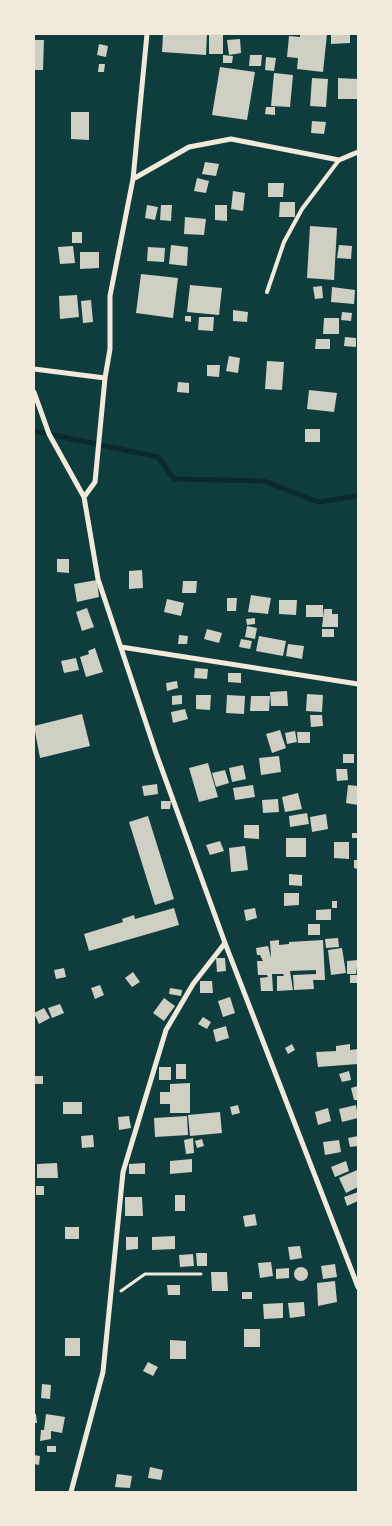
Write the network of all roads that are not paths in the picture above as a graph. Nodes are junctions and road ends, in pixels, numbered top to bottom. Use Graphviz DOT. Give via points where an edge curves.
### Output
graph roads {
  1 [pos="147,34"];
  2 [pos="358,152"];
  3 [pos="340,160"];
  4 [pos="133,179"];
  5 [pos="267,292"];
  6 [pos="34,369"];
  7 [pos="105,378"];
  8 [pos="34,392"];
  9 [pos="84,497"];
  10 [pos="120,647"];
  11 [pos="358,684"];
  12 [pos="224,944"];
  13 [pos="358,1287"];
  14 [pos="71,1492"];
  1 -- 4 [label="street"];
  2 -- 3 [label="street"];
  3 -- 4 [label="street" via="231,139 189,147"];
  3 -- 5 [label="lane" via="302,209 288,234"];
  4 -- 7 [label="street" via="110,296 110,349"];
  6 -- 7 [label="street"];
  7 -- 9 [label="street" via="95,482"];
  8 -- 9 [label="street" via="49,434"];
  9 -- 10 [label="street" via="98,579"];
  10 -- 11 [label="street"];
  10 -- 12 [label="street"];
  12 -- 13 [label="street"];
  12 -- 14 [label="street" via="193,984 166,1030 123,1172 103,1372"];
}
